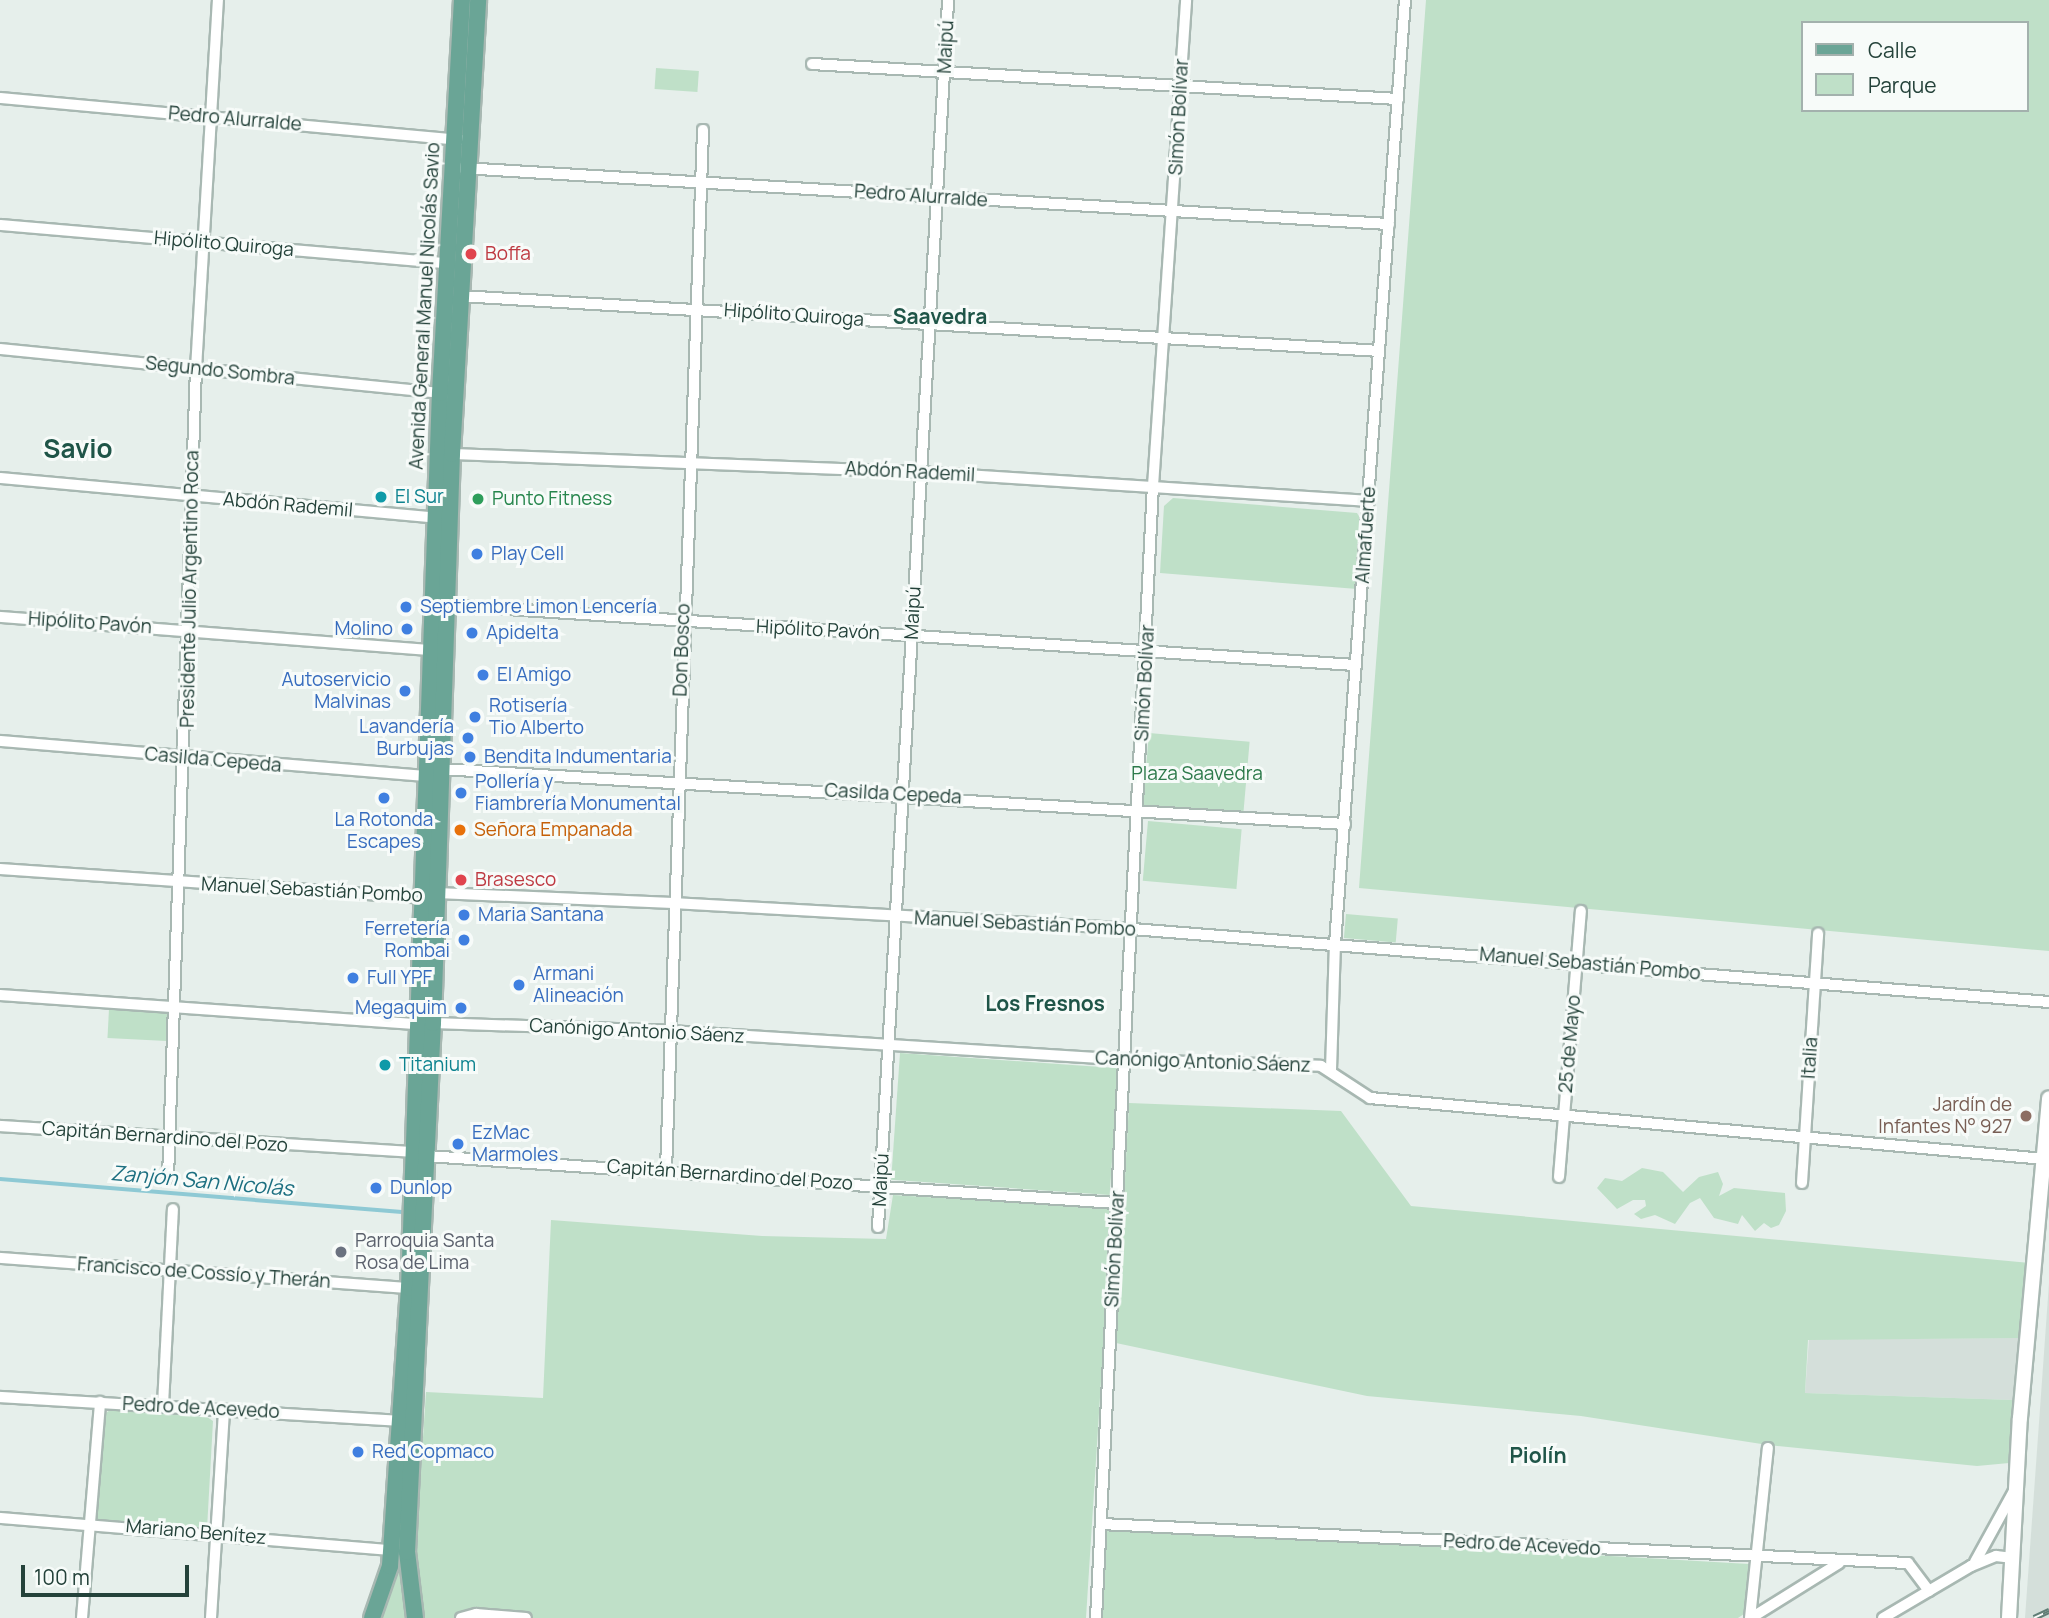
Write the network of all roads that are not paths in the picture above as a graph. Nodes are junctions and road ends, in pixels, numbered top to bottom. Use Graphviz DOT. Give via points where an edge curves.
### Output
graph roads {
  1 [pos="218,0"];
  2 [pos="462,0"];
  3 [pos="478,0"];
  4 [pos="948,0"];
  5 [pos="1186,0"];
  6 [pos="1405,0"];
  7 [pos="813,64"];
  8 [pos="944,71"];
  9 [pos="1181,83"];
  10 [pos="0,98"];
  11 [pos="1398,99"];
  12 [pos="212,116"];
  13 [pos="703,130"];
  14 [pos="462,140"];
  15 [pos="460,167"];
  16 [pos="701,182"];
  17 [pos="937,198"];
  18 [pos="1174,211"];
  19 [pos="1389,224"];
  20 [pos="0,225"];
  21 [pos="202,242"];
  22 [pos="447,263"];
  23 [pos="460,296"];
  24 [pos="696,308"];
  25 [pos="929,325"];
  26 [pos="1162,339"];
  27 [pos="0,349"];
  28 [pos="1379,351"];
  29 [pos="196,369"];
  30 [pos="440,393"];
  31 [pos="452,454"];
  32 [pos="690,462"];
  33 [pos="920,472"];
  34 [pos="0,478"];
  35 [pos="1153,486"];
  36 [pos="191,497"];
  37 [pos="1368,501"];
  38 [pos="443,518"];
  39 [pos="447,605"];
  40 [pos="0,617"];
  41 [pos="683,621"];
  42 [pos="188,630"];
  43 [pos="912,635"];
  44 [pos="431,650"];
  45 [pos="1147,651"];
  46 [pos="1356,665"];
  47 [pos="0,741"];
  48 [pos="186,758"];
  49 [pos="434,772"];
  50 [pos="678,781"];
  51 [pos="902,795"];
  52 [pos="1138,809"];
  53 [pos="1345,824"];
  54 [pos="0,869"];
  55 [pos="182,884"];
  56 [pos="429,896"];
  57 [pos="673,903"];
  58 [pos="1581,911"];
  59 [pos="894,917"];
  60 [pos="1132,929"];
  61 [pos="1818,934"];
  62 [pos="1335,944"];
  63 [pos="1578,961"];
  64 [pos="1815,983"];
  65 [pos="0,995"];
  66 [pos="2049,1002"];
  67 [pos="177,1010"];
  68 [pos="426,1024"];
  69 [pos="669,1031"];
  70 [pos="889,1046"];
  71 [pos="1124,1060"];
  72 [pos="1331,1070"];
  73 [pos="2049,1098"];
  74 [pos="1564,1116"];
  75 [pos="0,1126"];
  76 [pos="1805,1136"];
  77 [pos="171,1139"];
  78 [pos="421,1154"];
  79 [pos="2045,1159"];
  80 [pos="666,1170"];
  81 [pos="1559,1177"];
  82 [pos="168,1178"];
  83 [pos="1802,1183"];
  84 [pos="880,1185"];
  85 [pos="1118,1203"];
  86 [pos="173,1209"];
  87 [pos="878,1227"];
  88 [pos="0,1258"];
  89 [pos="171,1272"];
  90 [pos="409,1288"];
  91 [pos="0,1397"];
  92 [pos="100,1402"];
  93 [pos="163,1405"];
  94 [pos="224,1409"];
  95 [pos="401,1421"];
  96 [pos="1768,1448"];
  97 [pos="2017,1485"];
  98 [pos="0,1518"];
  99 [pos="91,1523"];
  100 [pos="1101,1524"];
  101 [pos="216,1534"];
  102 [pos="392,1550"];
  103 [pos="1755,1558"];
  104 [pos="2013,1558"];
  105 [pos="1839,1563"];
  106 [pos="1971,1566"];
  107 [pos="1929,1591"];
  108 [pos="82,1618"];
  109 [pos="211,1618"];
  110 [pos="372,1618"];
  111 [pos="415,1618"];
  112 [pos="461,1618"];
  113 [pos="526,1618"];
  114 [pos="1096,1618"];
  115 [pos="1751,1618"];
  116 [pos="1883,1618"];
  117 [pos="2009,1618"];
  1 -- 12 [label="street, Presidente Julio Argentino Roca"];
  2 -- 14 [label="main road, Avenida General Manuel Nicolás Savio"];
  3 -- 14 [label="main road, Avenida General Manuel Nicolás Savio"];
  4 -- 8 [label="street, Maipú"];
  5 -- 9 [label="street, Simón Bolívar"];
  6 -- 11 [label="street, Almafuerte"];
  7 -- 8 [label="street"];
  8 -- 9 [label="street"];
  8 -- 17 [label="street, Maipú"];
  9 -- 11 [label="street"];
  9 -- 18 [label="street, Simón Bolívar"];
  10 -- 12 [label="street, Pedro Alurralde"];
  11 -- 19 [label="street, Almafuerte"];
  12 -- 14 [label="street, Pedro Alurralde"];
  12 -- 21 [label="street, Presidente Julio Argentino Roca"];
  13 -- 16 [label="street, Don Bosco"];
  14 -- 15 [label="main road, Avenida General Manuel Nicolás Savio"];
  15 -- 16 [label="street, Pedro Alurralde"];
  15 -- 22 [label="main road, Avenida General Manuel Nicolás Savio"];
  15 -- 23 [label="main road, Avenida General Manuel Nicolás Savio"];
  16 -- 17 [label="street, Pedro Alurralde"];
  16 -- 24 [label="street, Don Bosco"];
  17 -- 18 [label="street, Pedro Alurralde"];
  17 -- 25 [label="street, Maipú"];
  18 -- 19 [label="street, Pedro Alurralde"];
  18 -- 26 [label="street, Simón Bolívar"];
  19 -- 28 [label="street, Almafuerte"];
  20 -- 21 [label="street, Hipólito Quiroga"];
  21 -- 22 [label="street, Hipólito Quiroga"];
  21 -- 29 [label="street, Presidente Julio Argentino Roca"];
  22 -- 30 [label="main road, Avenida General Manuel Nicolás Savio"];
  23 -- 24 [label="street, Hipólito Quiroga"];
  23 -- 31 [label="main road, Avenida General Manuel Nicolás Savio"];
  24 -- 25 [label="street, Hipólito Quiroga"];
  24 -- 32 [label="street, Don Bosco"];
  25 -- 26 [label="street, Hipólito Quiroga"];
  25 -- 33 [label="street, Maipú"];
  26 -- 28 [label="street, Hipólito Quiroga"];
  26 -- 35 [label="street, Simón Bolívar"];
  27 -- 29 [label="street, Segundo Sombra"];
  28 -- 37 [label="street, Almafuerte"];
  29 -- 30 [label="street, Segundo Sombra"];
  29 -- 36 [label="street, Presidente Julio Argentino Roca"];
  30 -- 38 [label="main road, Avenida General Manuel Nicolás Savio"];
  31 -- 32 [label="street, Abdón Rademil"];
  31 -- 38 [label="main road, Avenida General Manuel Nicolás Savio"];
  32 -- 33 [label="street, Abdón Rademil"];
  32 -- 41 [label="street, Don Bosco"];
  33 -- 35 [label="street, Abdón Rademil"];
  33 -- 43 [label="street, Maipú"];
  34 -- 36 [label="street, Abdón Rademil"];
  35 -- 37 [label="street, Abdón Rademil"];
  35 -- 45 [label="street, Simón Bolívar"];
  36 -- 38 [label="street, Abdón Rademil"];
  36 -- 42 [label="street, Presidente Julio Argentino Roca"];
  37 -- 46 [label="street, Almafuerte"];
  38 -- 39 [label="main road, Avenida General Manuel Nicolás Savio"];
  38 -- 44 [label="main road, Avenida General Manuel Nicolás Savio"];
  39 -- 41 [label="street, Hipólito Pavón"];
  39 -- 49 [label="main road, Avenida General Manuel Nicolás Savio"];
  40 -- 42 [label="street, Hipólito Pavón"];
  41 -- 43 [label="street, Hipólito Pavón"];
  41 -- 50 [label="street, Don Bosco"];
  42 -- 44 [label="street, Hipólito Pavón"];
  42 -- 48 [label="street, Presidente Julio Argentino Roca"];
  43 -- 45 [label="street, Hipólito Pavón"];
  43 -- 51 [label="street, Maipú"];
  44 -- 49 [label="main road, Avenida General Manuel Nicolás Savio"];
  45 -- 46 [label="street, Hipólito Pavón"];
  45 -- 52 [label="street, Simón Bolívar"];
  46 -- 53 [label="street, Almafuerte"];
  47 -- 48 [label="street, Casilda Cepeda"];
  48 -- 49 [label="street, Casilda Cepeda"];
  48 -- 55 [label="street, Presidente Julio Argentino Roca"];
  49 -- 50 [label="street, Casilda Cepeda"];
  49 -- 56 [label="main road, Avenida General Manuel Nicolás Savio"];
  50 -- 51 [label="street, Casilda Cepeda"];
  50 -- 57 [label="street, Don Bosco"];
  51 -- 52 [label="street, Casilda Cepeda"];
  51 -- 59 [label="street, Maipú"];
  52 -- 53 [label="street, Casilda Cepeda"];
  52 -- 60 [label="street, Simón Bolívar"];
  53 -- 62 [label="street, Almafuerte"];
  54 -- 55 [label="street, Manuel Sebastián Pombo"];
  55 -- 56 [label="street, Manuel Sebastián Pombo"];
  55 -- 67 [label="street, Presidente Julio Argentino Roca"];
  56 -- 57 [label="street, Manuel Sebastián Pombo"];
  56 -- 68 [label="main road, Avenida General Manuel Nicolás Savio"];
  57 -- 59 [label="street, Manuel Sebastián Pombo"];
  57 -- 69 [label="street, Don Bosco"];
  58 -- 63 [label="street, 25 de Mayo"];
  59 -- 60 [label="street, Manuel Sebastián Pombo"];
  59 -- 70 [label="street, Maipú"];
  60 -- 62 [label="street, Manuel Sebastián Pombo"];
  60 -- 71 [label="street, Simón Bolívar"];
  61 -- 64 [label="street, Italia"];
  62 -- 63 [label="street, Manuel Sebastián Pombo"];
  62 -- 72 [label="street, Almafuerte"];
  63 -- 64 [label="street, Manuel Sebastián Pombo"];
  63 -- 74 [label="street, 25 de Mayo"];
  64 -- 66 [label="street, Manuel Sebastián Pombo"];
  64 -- 76 [label="street, Italia"];
  65 -- 67 [label="street, Canónigo Antonio Sáenz"];
  67 -- 68 [label="street, Canónigo Antonio Sáenz"];
  67 -- 77 [label="street, Presidente Julio Argentino Roca"];
  68 -- 69 [label="street, Canónigo Antonio Sáenz"];
  68 -- 78 [label="main road, Avenida General Manuel Nicolás Savio"];
  69 -- 70 [label="street, Canónigo Antonio Sáenz"];
  69 -- 80 [label="street, Don Bosco"];
  70 -- 71 [label="street, Canónigo Antonio Sáenz"];
  70 -- 84 [label="street, Maipú"];
  71 -- 72 [label="street, Canónigo Antonio Sáenz"];
  71 -- 85 [label="street, Simón Bolívar"];
  72 -- 74 [label="street, Canónigo Antonio Sáenz" via="1370,1098"];
  73 -- 79 [label="main road"];
  74 -- 76 [label="street, Canónigo Antonio Sáenz"];
  74 -- 81 [label="street, 25 de Mayo"];
  75 -- 77 [label="street, Capitán Bernardino del Pozo"];
  76 -- 79 [label="street, Canónigo Antonio Sáenz"];
  76 -- 83 [label="street, Italia"];
  77 -- 78 [label="street, Capitán Bernardino del Pozo"];
  77 -- 82 [label="street, Presidente Julio Argentino Roca"];
  78 -- 80 [label="street, Capitán Bernardino del Pozo"];
  78 -- 90 [label="main road, Avenida General Manuel Nicolás Savio"];
  78 -- 111 [label="main road, Avenida General Manuel Nicolás Savio" via="407,1552"];
  79 -- 97 [label="main road"];
  80 -- 84 [label="street, Capitán Bernardino del Pozo"];
  84 -- 85 [label="street, Capitán Bernardino del Pozo"];
  84 -- 87 [label="street, Maipú"];
  85 -- 100 [label="street, Simón Bolívar"];
  86 -- 89 [label="street"];
  88 -- 89 [label="street, Francisco de Cossío y Therán"];
  89 -- 90 [label="street, Francisco de Cossío y Therán"];
  89 -- 93 [label="street"];
  90 -- 95 [label="main road, Avenida General Manuel Nicolás Savio"];
  91 -- 92 [label="street, Pedro de Acevedo"];
  92 -- 93 [label="street, Pedro de Acevedo"];
  92 -- 99 [label="street"];
  93 -- 94 [label="street, Pedro de Acevedo"];
  94 -- 95 [label="street, Pedro de Acevedo"];
  94 -- 101 [label="street"];
  95 -- 102 [label="main road, Avenida General Manuel Nicolás Savio"];
  96 -- 103 [label="street"];
  97 -- 104 [label="main road"];
  97 -- 106 [label="street" via="1985,1549"];
  98 -- 99 [label="street, Mariano Benítez"];
  99 -- 101 [label="street, Mariano Benítez"];
  99 -- 108 [label="street"];
  100 -- 103 [label="street, Pedro de Acevedo"];
  100 -- 114 [label="street, Simón Bolívar"];
  101 -- 102 [label="street, Mariano Benítez"];
  101 -- 109 [label="street"];
  102 -- 110 [label="main road, Avenida General Manuel Nicolás Savio" via="386,1583"];
  103 -- 105 [label="street, Pedro de Acevedo"];
  103 -- 115 [label="street"];
  104 -- 106 [label="street" via="1996,1556"];
  104 -- 117 [label="main road"];
  105 -- 107 [label="street, Pedro de Acevedo" via="1908,1563"];
  105 -- 115 [label="street"];
  106 -- 107 [label="street"];
  107 -- 116 [label="street"];
  112 -- 113 [label="street" via="476,1614"];
}
